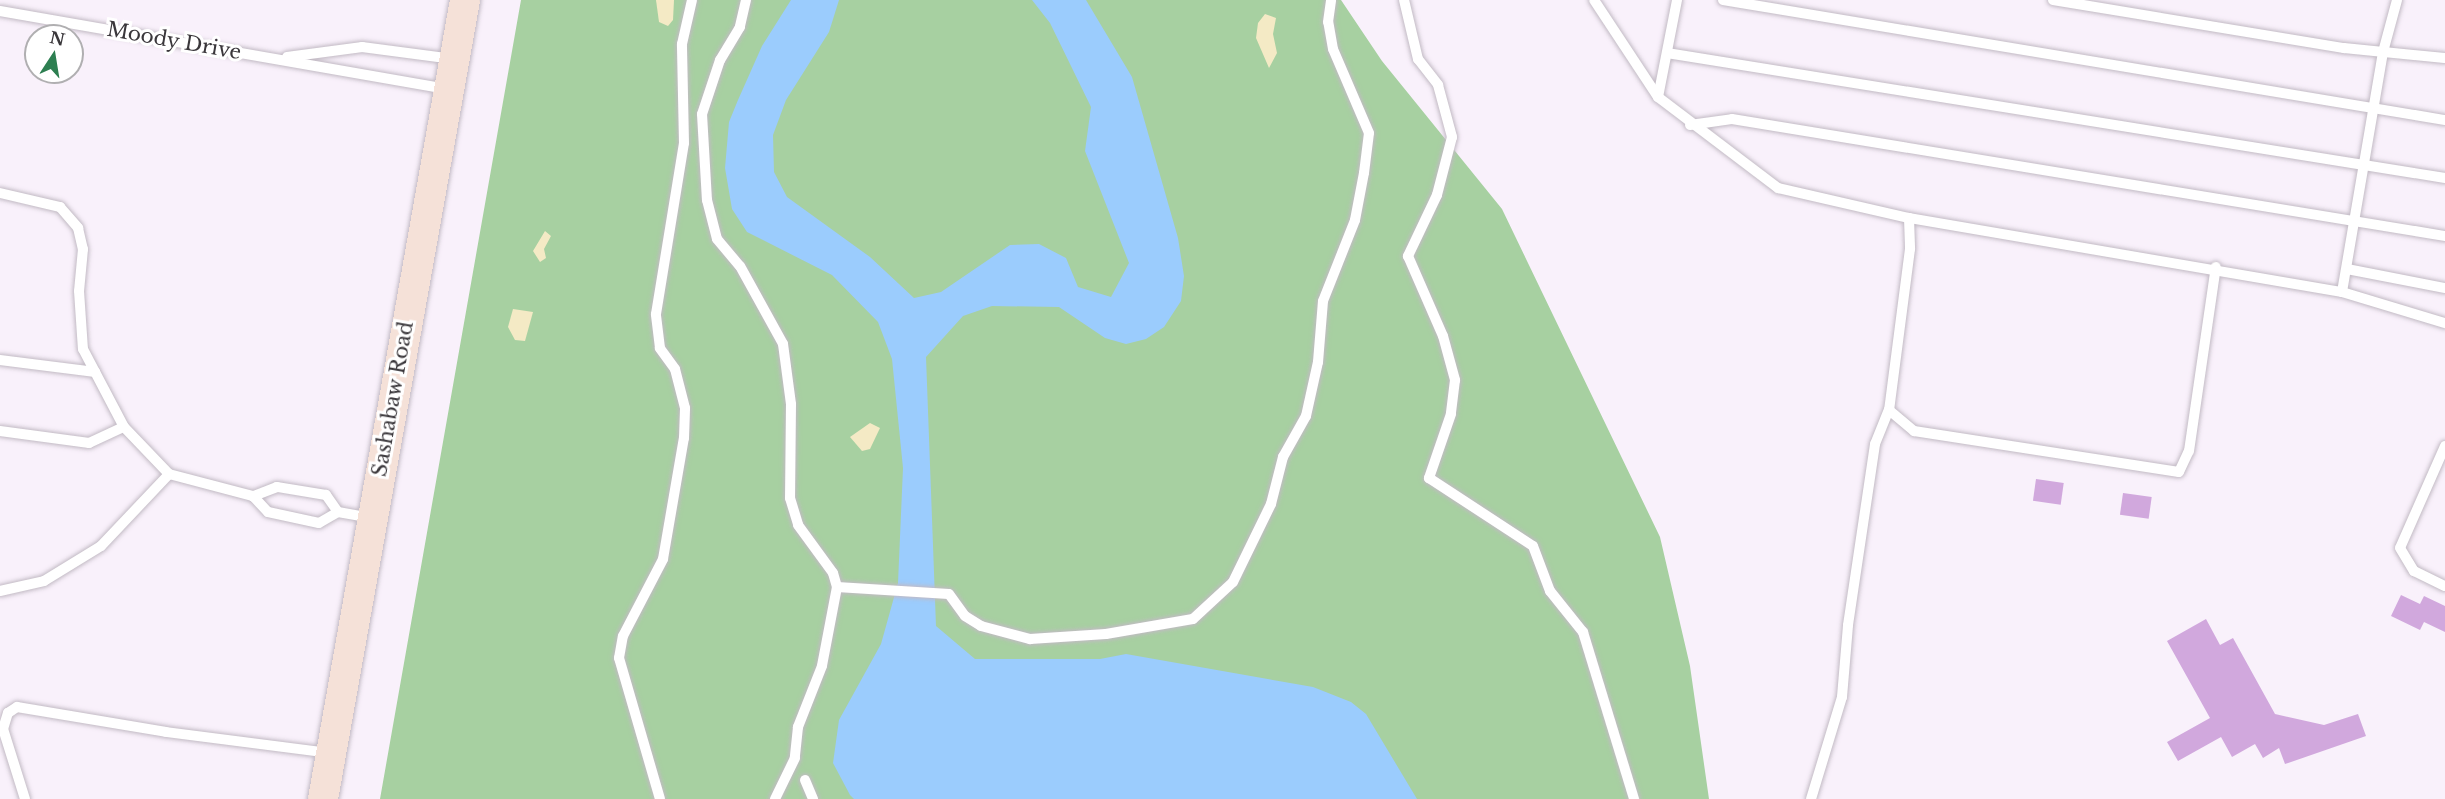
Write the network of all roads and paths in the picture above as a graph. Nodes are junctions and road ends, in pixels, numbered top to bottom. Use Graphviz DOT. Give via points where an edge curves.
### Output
graph roads {
  1 [pos="465,0"];
  2 [pos="692,0"];
  3 [pos="746,0"];
  4 [pos="1331,0"];
  5 [pos="1404,0"];
  6 [pos="1594,0"];
  7 [pos="1677,0"];
  8 [pos="1723,0"];
  9 [pos="2053,0"];
  10 [pos="2397,0"];
  11 [pos="0,11"];
  12 [pos="2383,52"];
  13 [pos="1667,53"];
  14 [pos="2445,58"];
  15 [pos="277,59"];
  16 [pos="453,60"];
  17 [pos="448,89"];
  18 [pos="1658,97"];
  19 [pos="2374,108"];
  20 [pos="2445,120"];
  21 [pos="1690,125"];
  22 [pos="2364,165"];
  23 [pos="2445,178"];
  24 [pos="0,193"];
  25 [pos="1909,219"];
  26 [pos="2355,221"];
  27 [pos="2445,236"];
  28 [pos="2216,267"];
  29 [pos="2347,269"];
  30 [pos="2445,288"];
  31 [pos="2342,292"];
  32 [pos="2445,323"];
  33 [pos="0,360"];
  34 [pos="95,372"];
  35 [pos="1889,410"];
  36 [pos="124,427"];
  37 [pos="0,431"];
  38 [pos="2445,446"];
  39 [pos="169,474"];
  40 [pos="253,496"];
  41 [pos="338,512"];
  42 [pos="372,518"];
  43 [pos="2445,586"];
  44 [pos="837,587"];
  45 [pos="0,591"];
  46 [pos="331,753"];
  47 [pos="805,780"];
  48 [pos="25,799"];
  49 [pos="323,799"];
  50 [pos="660,799"];
  51 [pos="775,799"];
  52 [pos="813,799"];
  53 [pos="1634,799"];
  54 [pos="1811,799"];
  1 -- 16 [label="main road, Sashabaw Road"];
  2 -- 50 [label="lane" via="682,44 684,143 656,314 660,348 675,369 686,408 684,438 663,559 623,636 619,658"];
  3 -- 44 [label="lane" via="740,27 720,60 702,114 707,200 717,238 740,267 783,344 791,404 790,498 798,525 833,573"];
  4 -- 44 [label="lane" via="1328,22 1332,49 1369,133 1364,173 1355,220 1323,301 1316,372 1306,416 1283,457 1271,504 1233,582 1193,619 1054,639 1007,636 981,626 945,594"];
  5 -- 53 [label="lane" via="1418,59 1438,86 1452,137 1437,195 1408,256 1443,336 1455,380 1451,414 1429,478 1533,546 1550,591 1583,632"];
  6 -- 18 [label="lane"];
  7 -- 13 [label="lane"];
  8 -- 19 [label="lane"];
  9 -- 12 [label="lane"];
  10 -- 12 [label="lane"];
  11 -- 15 [label="lane, Moody Drive"];
  12 -- 14 [label="lane"];
  12 -- 19 [label="lane"];
  13 -- 18 [label="lane"];
  13 -- 22 [label="lane"];
  15 -- 16 [label="lane, Moody Drive" via="363,47"];
  15 -- 17 [label="lane, Moody Drive"];
  16 -- 17 [label="main road, Sashabaw Road"];
  17 -- 42 [label="main road, Sashabaw Road"];
  18 -- 21 [label="lane"];
  19 -- 20 [label="lane"];
  19 -- 22 [label="lane"];
  21 -- 25 [label="lane" via="1778,188"];
  21 -- 26 [label="lane" via="1732,119"];
  22 -- 23 [label="lane"];
  22 -- 26 [label="lane"];
  24 -- 34 [label="lane" via="60,207 78,228 83,249 79,291 83,350"];
  25 -- 28 [label="lane"];
  25 -- 35 [label="lane" via="1909,261"];
  26 -- 27 [label="lane"];
  26 -- 29 [label="lane"];
  28 -- 31 [label="lane"];
  28 -- 35 [label="lane" via="2189,451 2180,472 1914,431"];
  29 -- 30 [label="lane"];
  29 -- 31 [label="lane"];
  31 -- 32 [label="lane"];
  33 -- 34 [label="lane"];
  34 -- 36 [label="lane"];
  35 -- 54 [label="lane" via="1873,454 1842,697"];
  36 -- 37 [label="lane" via="89,443"];
  36 -- 39 [label="lane"];
  38 -- 43 [label="lane" via="2400,548 2414,571"];
  39 -- 40 [label="lane"];
  39 -- 45 [label="lane" via="101,546 44,581"];
  40 -- 41 [label="lane" via="268,512 319,523"];
  40 -- 41 [label="lane" via="276,487 326,495"];
  41 -- 42 [label="lane"];
  42 -- 46 [label="main road, Sashabaw Road"];
  44 -- 51 [label="lane" via="822,666 798,727 795,758"];
  46 -- 48 [label="lane" via="166,732 17,707 8,713 3,729"];
  46 -- 49 [label="main road, Sashabaw Road"];
  47 -- 52 [label="lane"];
}
